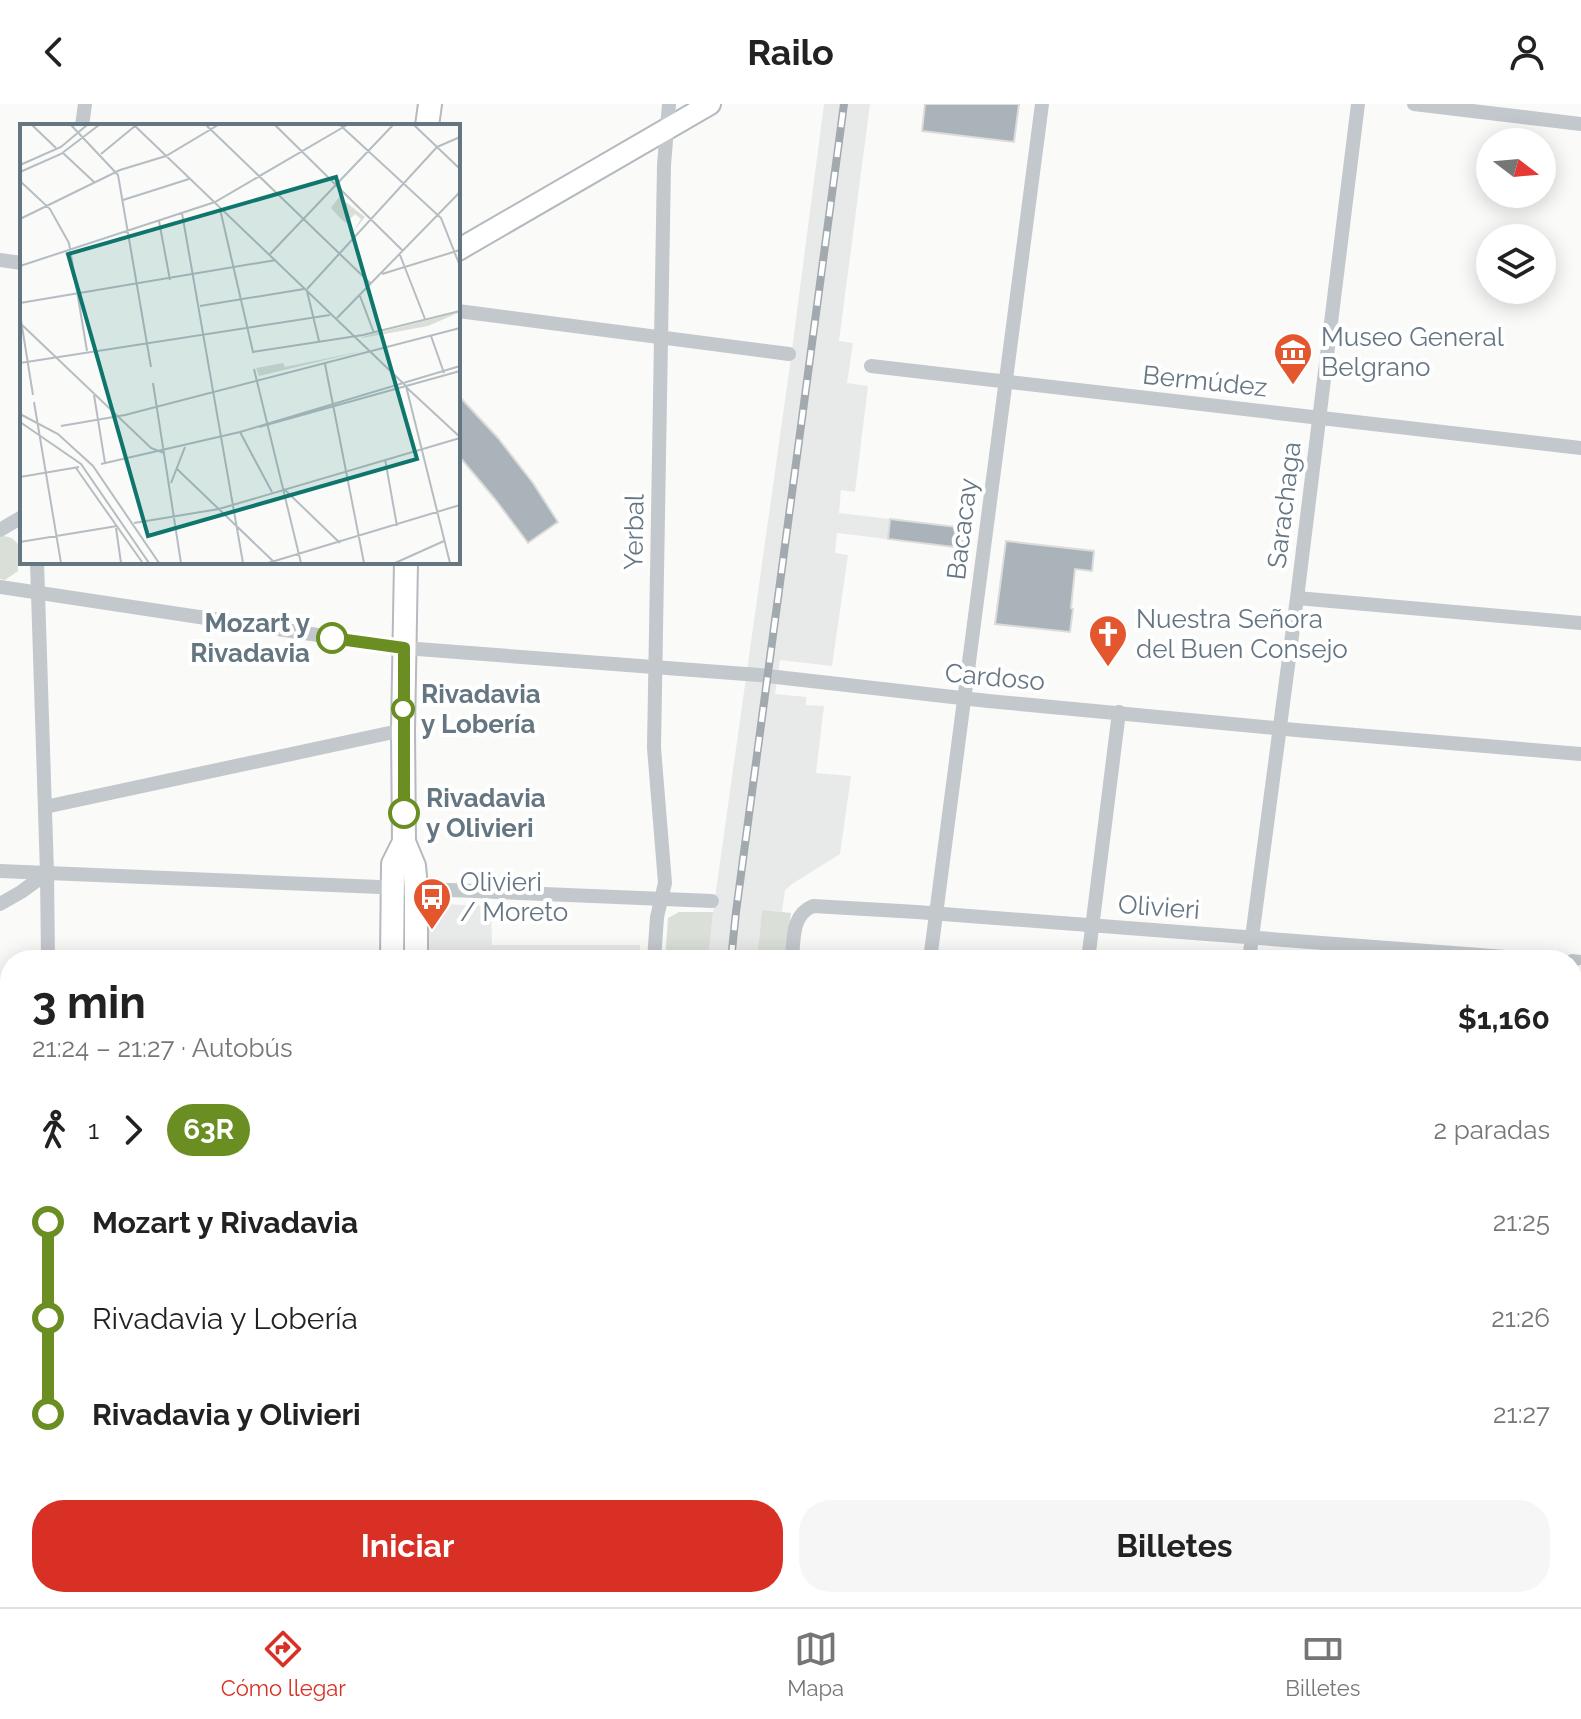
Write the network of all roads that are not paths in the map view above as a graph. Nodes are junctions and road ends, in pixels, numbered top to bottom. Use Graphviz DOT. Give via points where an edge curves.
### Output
graph roads {
  1 [pos="85,104"];
  2 [pos="430,104"];
  3 [pos="669,104"];
  4 [pos="710,104"];
  5 [pos="1042,104"];
  6 [pos="1358,104"];
  7 [pos="1414,104"];
  8 [pos="82,124"];
  9 [pos="427,124"];
  10 [pos="1581,124"];
  11 [pos="666,131"];
  12 [pos="460,249"];
  13 [pos="0,260"];
  14 [pos="20,263"];
  15 [pos="460,311"];
  16 [pos="662,338"];
  17 [pos="789,354"];
  18 [pos="871,366"];
  19 [pos="1004,383"];
  20 [pos="1319,417"];
  21 [pos="1581,448"];
  22 [pos="20,518"];
  23 [pos="0,530"];
  24 [pos="37,564"];
  25 [pos="406,564"];
  26 [pos="0,587"];
  27 [pos="37,594"];
  28 [pos="1297,598"];
  29 [pos="1581,623"];
  30 [pos="404,648"];
  31 [pos="656,668"];
  32 [pos="965,699"];
  33 [pos="1119,712"];
  34 [pos="1279,728"];
  35 [pos="403,730"];
  36 [pos="1581,754"];
  37 [pos="45,807"];
  38 [pos="404,842"];
  39 [pos="0,871"];
  40 [pos="47,873"];
  41 [pos="391,886"];
  42 [pos="416,887"];
  43 [pos="661,898"];
  44 [pos="712,901"];
  45 [pos="0,904"];
  46 [pos="936,914"];
  47 [pos="1092,927"];
  48 [pos="1253,938"];
  49 [pos="48,950"];
  50 [pos="392,950"];
  51 [pos="416,950"];
  52 [pos="655,950"];
  53 [pos="793,950"];
  54 [pos="931,950"];
  55 [pos="1089,950"];
  56 [pos="1251,950"];
  57 [pos="1403,950"];
  1 -- 8 [label="street"];
  2 -- 9 [label="main road"];
  3 -- 11 [label="street, Yerbal"];
  4 -- 11 [label="street"];
  5 -- 19 [label="street, Bacacay"];
  6 -- 20 [label="street, Sarachaga"];
  7 -- 10 [label="street"];
  11 -- 12 [label="street"];
  11 -- 16 [label="street, Yerbal"];
  13 -- 14 [label="street"];
  15 -- 16 [label="street"];
  16 -- 17 [label="street"];
  16 -- 31 [label="street, Yerbal"];
  18 -- 19 [label="street, Bermúdez"];
  19 -- 20 [label="street, Bermúdez"];
  19 -- 32 [label="street, Bacacay"];
  20 -- 21 [label="street, Bermúdez"];
  20 -- 28 [label="street, Sarachaga"];
  22 -- 23 [label="street"];
  24 -- 27 [label="street"];
  25 -- 30 [label="main road"];
  26 -- 27 [label="street, Cardoso"];
  27 -- 30 [label="street, Cardoso"];
  27 -- 37 [label="street"];
  28 -- 29 [label="street"];
  28 -- 34 [label="street, Sarachaga"];
  30 -- 31 [label="street, Cardoso"];
  30 -- 35 [label="main road"];
  31 -- 32 [label="street, Cardoso"];
  31 -- 43 [label="street, Yerbal" via="654,748 665,883"];
  32 -- 33 [label="street, Cardoso"];
  32 -- 46 [label="street, Bacacay"];
  33 -- 34 [label="street, Cardoso"];
  33 -- 47 [label="street"];
  34 -- 36 [label="street, Cardoso"];
  34 -- 48 [label="street, Sarachaga"];
  35 -- 37 [label="street"];
  35 -- 38 [label="main road"];
  37 -- 40 [label="street"];
  38 -- 41 [label="main road" via="393,864"];
  38 -- 42 [label="main road"];
  39 -- 40 [label="street"];
  40 -- 41 [label="street"];
  40 -- 45 [label="street"];
  40 -- 49 [label="street"];
  41 -- 42 [label="street"];
  41 -- 50 [label="main road"];
  42 -- 43 [label="street"];
  42 -- 51 [label="main road"];
  43 -- 44 [label="street"];
  43 -- 52 [label="street, Yerbal"];
  46 -- 47 [label="street, Olivieri"];
  46 -- 53 [label="street, Olivieri" via="813,906 798,917"];
  46 -- 54 [label="street, Bacacay"];
  47 -- 48 [label="street, Olivieri"];
  47 -- 55 [label="street"];
  48 -- 56 [label="street, Sarachaga"];
  48 -- 57 [label="street, Olivieri"];
}
